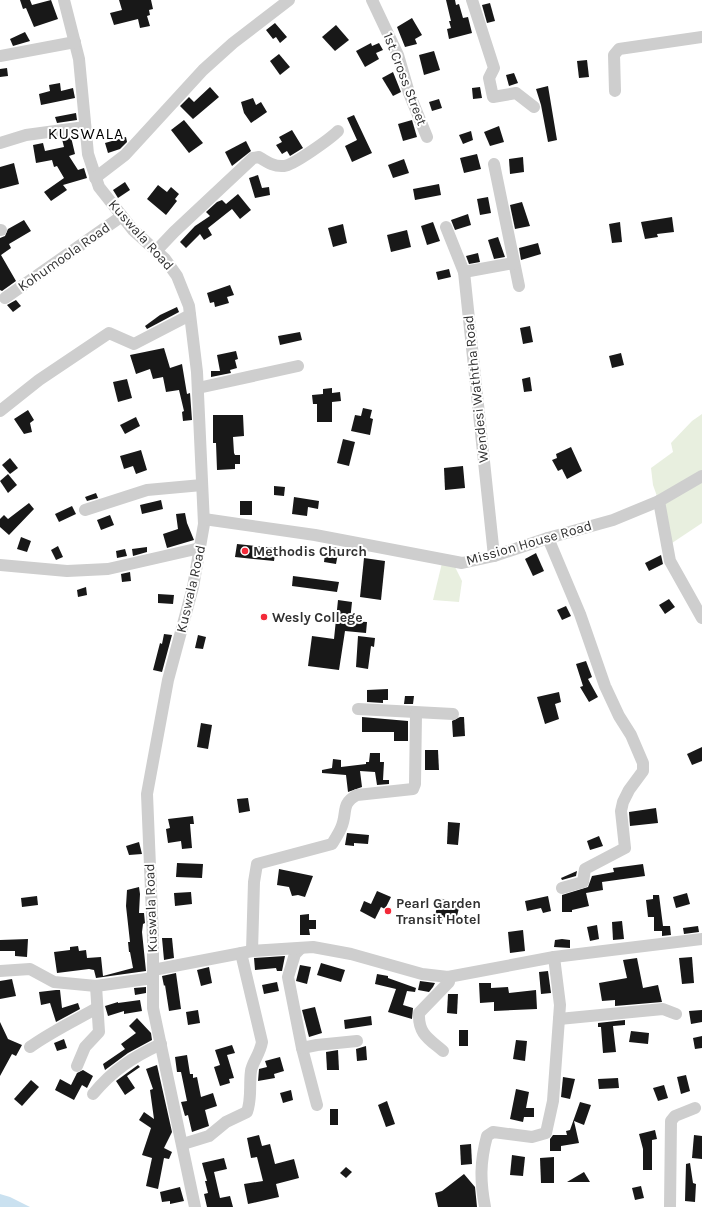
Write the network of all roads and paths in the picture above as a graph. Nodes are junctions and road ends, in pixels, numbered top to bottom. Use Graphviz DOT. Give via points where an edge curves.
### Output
graph roads {
  1 [pos="64,0"];
  2 [pos="289,0"];
  3 [pos="372,0"];
  4 [pos="472,0"];
  5 [pos="702,37"];
  6 [pos="75,42"];
  7 [pos="0,56"];
  8 [pos="615,91"];
  9 [pos="534,107"];
  10 [pos="85,127"];
  11 [pos="338,131"];
  12 [pos="428,137"];
  13 [pos="0,143"];
  14 [pos="494,164"];
  15 [pos="96,178"];
  16 [pos="122,216"];
  17 [pos="446,227"];
  18 [pos="156,251"];
  19 [pos="514,263"];
  20 [pos="464,272"];
  21 [pos="519,286"];
  22 [pos="5,298"];
  23 [pos="190,315"];
  24 [pos="298,366"];
  25 [pos="198,388"];
  26 [pos="0,410"];
  27 [pos="702,476"];
  28 [pos="202,485"];
  29 [pos="659,501"];
  30 [pos="85,510"];
  31 [pos="204,519"];
  32 [pos="548,538"];
  33 [pos="200,548"];
  34 [pos="494,556"];
  35 [pos="0,565"];
  36 [pos="702,618"];
  37 [pos="358,709"];
  38 [pos="416,714"];
  39 [pos="453,714"];
  40 [pos="562,888"];
  41 [pos="702,939"];
  42 [pos="301,948"];
  43 [pos="246,952"];
  44 [pos="554,957"];
  45 [pos="0,971"];
  46 [pos="153,974"];
  47 [pos="448,977"];
  48 [pos="96,986"];
  49 [pos="97,1008"];
  50 [pos="676,1014"];
  51 [pos="559,1019"];
  52 [pos="357,1041"];
  53 [pos="161,1044"];
  54 [pos="30,1047"];
  55 [pos="302,1048"];
  56 [pos="443,1051"];
  57 [pos="77,1066"];
  58 [pos="93,1094"];
  59 [pos="317,1105"];
  60 [pos="695,1108"];
  61 [pos="183,1144"];
  62 [pos="195,1207"];
  63 [pos="485,1207"];
  64 [pos="670,1207"];
  1 -- 6 [label="street, Kuswala Road"];
  2 -- 15 [label="street" via="218,56 125,156"];
  3 -- 12 [label="street, 1st Cross Street" via="398,55 409,93"];
  4 -- 9 [label="street" via="494,68 489,78 493,97 516,93"];
  5 -- 8 [label="street" via="619,49 614,55"];
  6 -- 7 [label="street"];
  6 -- 10 [label="street, Kuswala Road"];
  10 -- 13 [label="street" via="26,135"];
  10 -- 15 [label="street, Kuswala Road" via="88,154"];
  11 -- 18 [label="street" via="330,139 286,166 272,165 259,157 253,158"];
  14 -- 19 [label="street"];
  15 -- 16 [label="street, Kuswala Road" via="99,187"];
  16 -- 18 [label="street, Kuswala Road"];
  16 -- 22 [label="street, Kohumoola Road"];
  17 -- 20 [label="street, Wendesi Waththa Road"];
  18 -- 23 [label="street, Kuswala Road" via="177,276"];
  19 -- 20 [label="street"];
  19 -- 21 [label="street"];
  20 -- 34 [label="street, Wendesi Waththa Road"];
  23 -- 25 [label="street, Kuswala Road"];
  23 -- 26 [label="street" via="134,344 109,333 39,380"];
  24 -- 25 [label="street"];
  25 -- 28 [label="street, Kuswala Road"];
  27 -- 29 [label="street, Mission House Road"];
  28 -- 30 [label="street" via="147,490"];
  28 -- 31 [label="street, Kuswala Road"];
  29 -- 32 [label="street, Mission House Road" via="613,520"];
  29 -- 36 [label="street" via="670,561"];
  31 -- 33 [label="street, Kuswala Road"];
  31 -- 34 [label="street, Mission House Road" via="314,535 446,561 462,563"];
  32 -- 34 [label="street, Mission House Road"];
  32 -- 40 [label="street" via="580,614 605,686 619,716 632,735 643,762 643,771 628,790 621,811 625,848 585,869 583,882"];
  33 -- 35 [label="street" via="108,569 68,571"];
  33 -- 46 [label="street, Kuswala Road" via="193,587 168,680 147,794"];
  37 -- 38 [label="street"];
  38 -- 39 [label="street"];
  38 -- 43 [label="street" via="416,784 413,789 357,795 349,800 345,807 342,827 332,844 257,864"];
  41 -- 44 [label="street"];
  42 -- 43 [label="street"];
  42 -- 47 [label="street" via="313,947 351,954 422,974"];
  42 -- 55 [label="street" via="295,954 288,977"];
  43 -- 46 [label="street"];
  43 -- 61 [label="street" via="262,1042 260,1053 251,1070 250,1103 247,1112 226,1122 209,1136"];
  44 -- 47 [label="street"];
  44 -- 51 [label="street" via="560,1005"];
  45 -- 48 [label="street" via="30,969 54,982"];
  46 -- 48 [label="street"];
  46 -- 53 [label="street, Kuswala Road" via="153,1008"];
  47 -- 56 [label="street" via="449,982 419,1013 419,1024 424,1035"];
  48 -- 49 [label="street"];
  49 -- 54 [label="street" via="51,1032"];
  49 -- 57 [label="street" via="99,1032 85,1047"];
  50 -- 51 [label="street" via="663,1009"];
  51 -- 63 [label="street" via="553,1101 546,1134 532,1137 492,1132 486,1136 480,1182"];
  52 -- 55 [label="street" via="317,1044"];
  53 -- 58 [label="street" via="143,1052 108,1076"];
  53 -- 61 [label="street, Kuswala Road"];
  55 -- 59 [label="street"];
  60 -- 64 [label="street" via="675,1116 672,1121"];
  61 -- 62 [label="street, Kuswala Road"];
}
